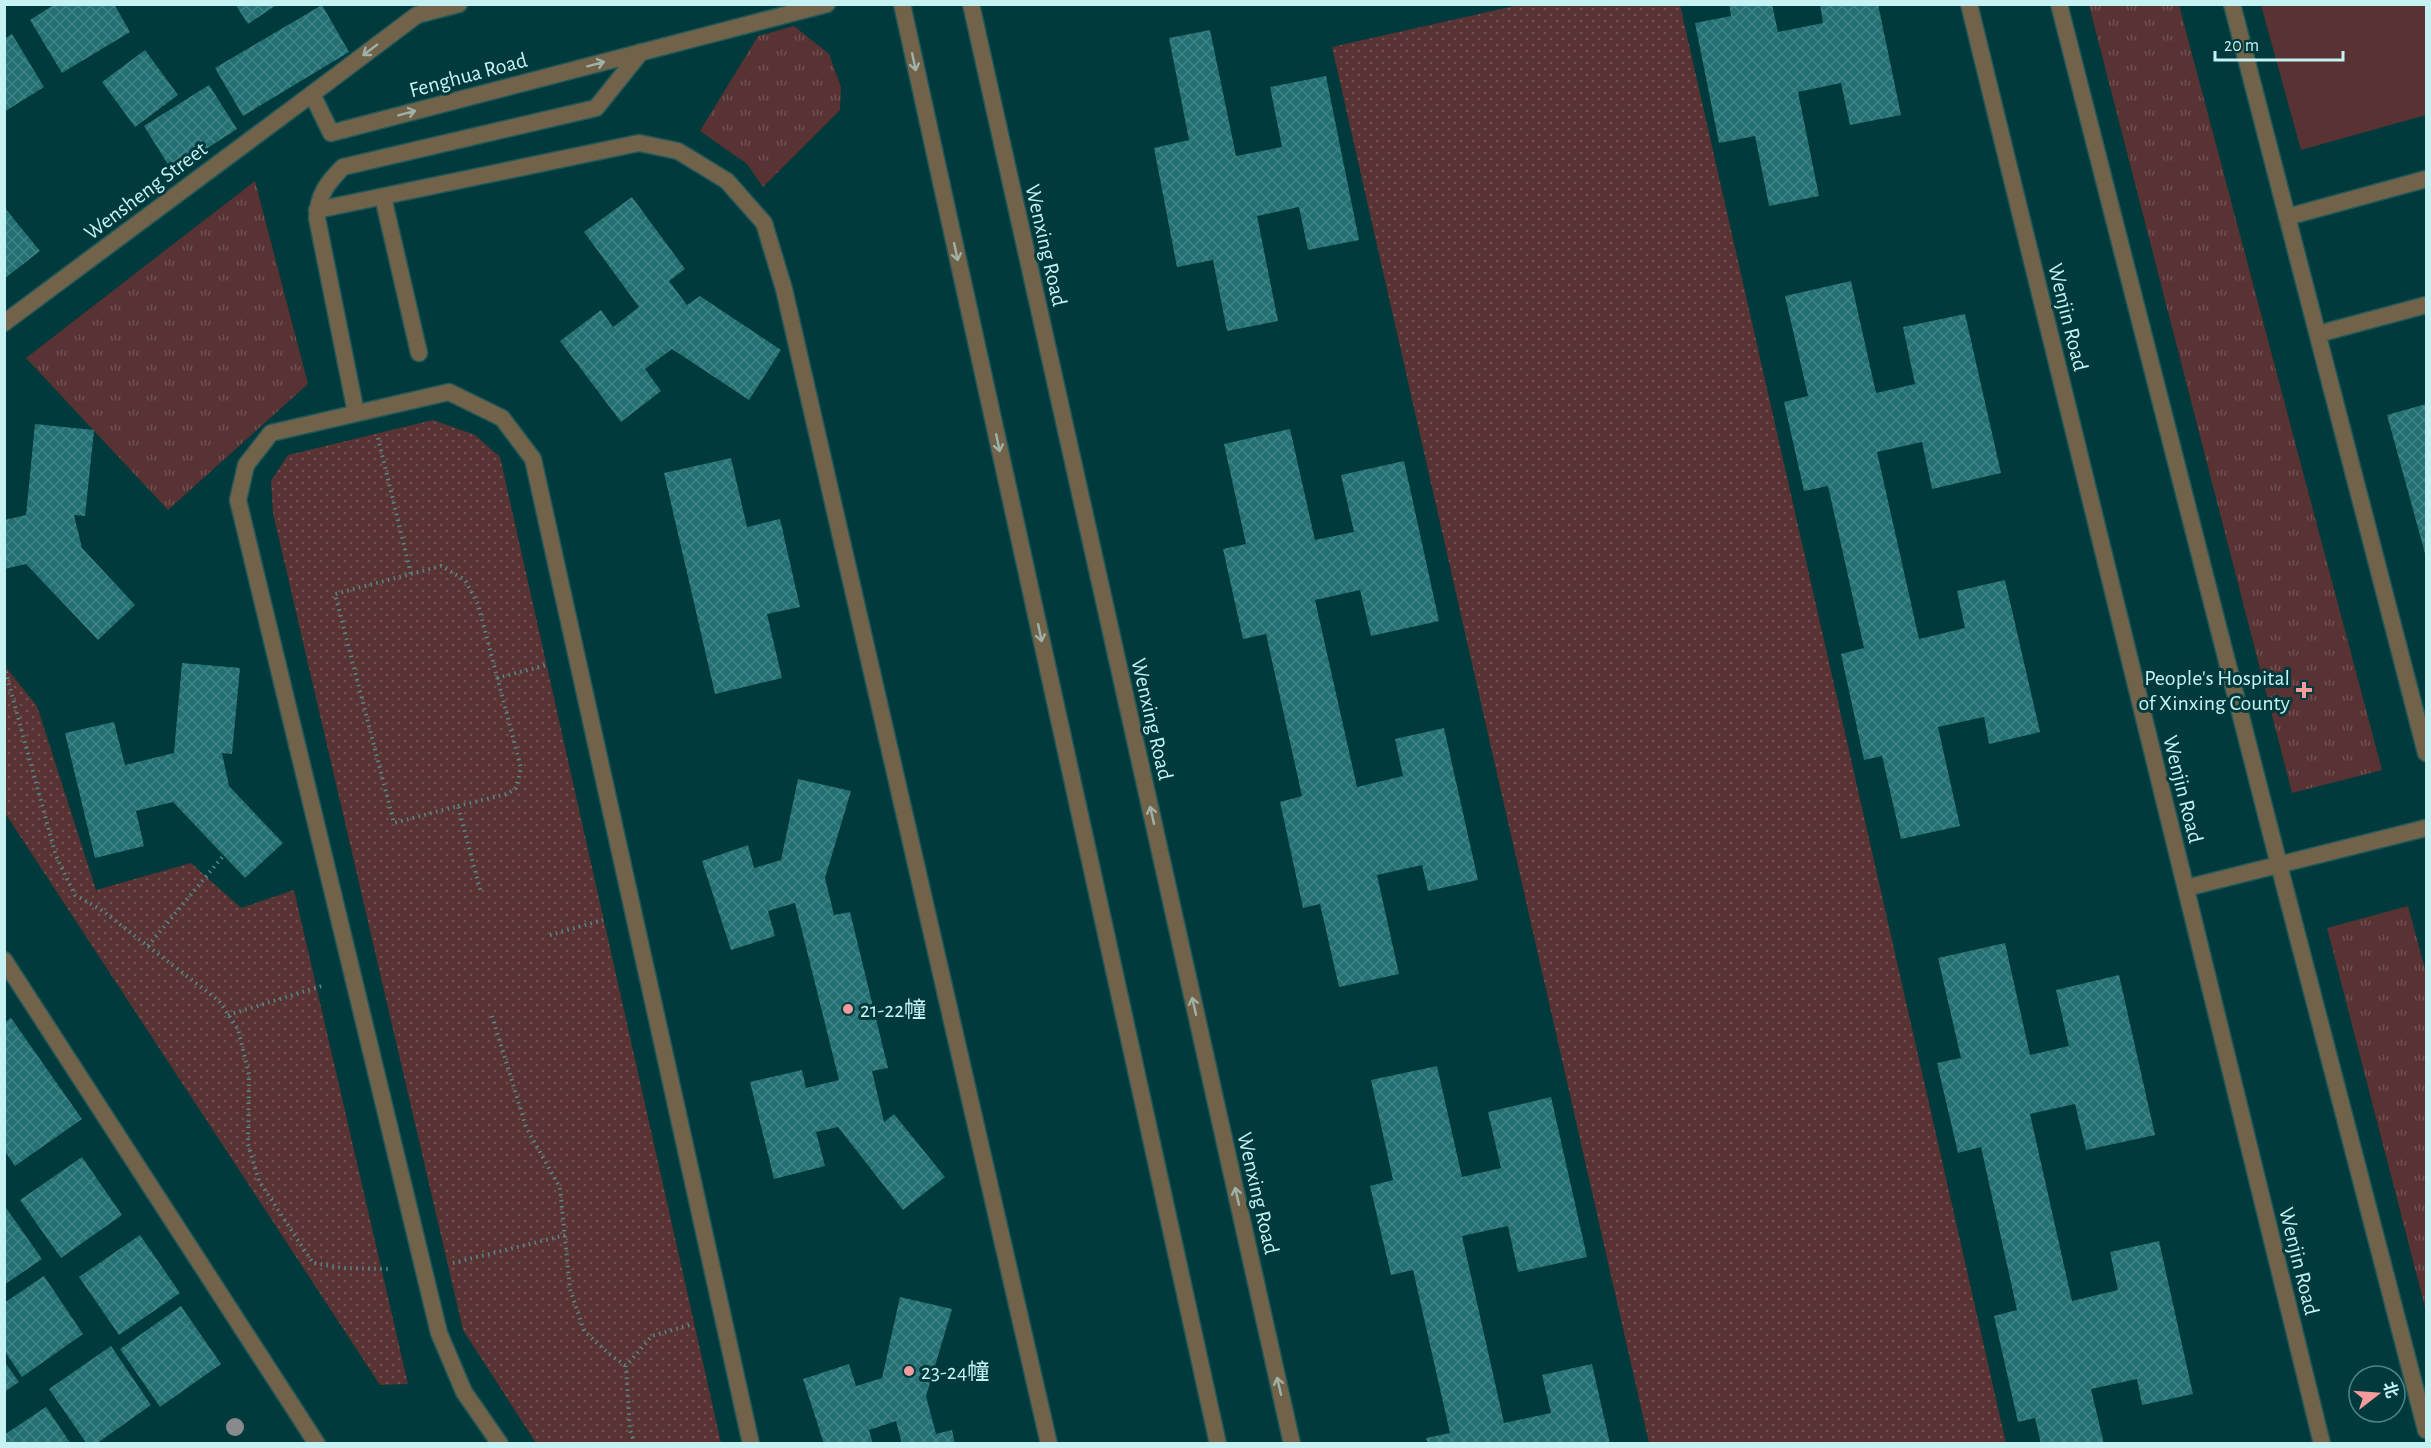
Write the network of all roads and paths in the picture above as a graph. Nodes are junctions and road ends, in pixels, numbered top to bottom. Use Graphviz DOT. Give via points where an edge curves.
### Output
graph roads {
  1 [pos="459,4"];
  2 [pos="827,4"];
  3 [pos="902,4"];
  4 [pos="971,4"];
  5 [pos="1969,4"];
  6 [pos="2059,4"];
  7 [pos="2232,4"];
  8 [pos="415,10"];
  9 [pos="641,52"];
  10 [pos="312,94"];
  11 [pos="2427,179"];
  12 [pos="383,197"];
  13 [pos="317,210"];
  14 [pos="2287,217"];
  15 [pos="2427,305"];
  16 [pos="4,323"];
  17 [pos="2318,334"];
  18 [pos="418,353"];
  19 [pos="364,412"];
  20 [pos="411,574"];
  21 [pos="576,657"];
  22 [pos="4,666"];
  23 [pos="497,678"];
  24 [pos="2427,753"];
  25 [pos="458,806"];
  26 [pos="2427,828"];
  27 [pos="224,855"];
  28 [pos="2279,865"];
  29 [pos="2186,888"];
  30 [pos="481,893"];
  31 [pos="633,912"];
  32 [pos="550,935"];
  33 [pos="148,946"];
  34 [pos="4,960"];
  35 [pos="353,976"];
  36 [pos="228,1015"];
  37 [pos="492,1016"];
  38 [pos="566,1235"];
  39 [pos="424,1270"];
  40 [pos="722,1316"];
  41 [pos="626,1366"];
  42 [pos="2427,1430"];
  43 [pos="317,1443"];
  44 [pos="500,1443"];
  45 [pos="635,1443"];
  46 [pos="751,1443"];
  47 [pos="1049,1443"];
  48 [pos="1218,1443"];
  49 [pos="1292,1443"];
  50 [pos="2322,1443"];
  1 -- 8 [label="street"];
  2 -- 9 [label="street, Fenghua Road"];
  3 -- 48 [label="street, one-way"];
  49 -- 4 [label="street, Wenxing Road, one-way"];
  5 -- 29 [label="street, Wenjin Road"];
  6 -- 28 [label="street"];
  7 -- 14 [label="street"];
  8 -- 10 [label="street, one-way"];
  10 -- 9 [label="street, Fenghua Road, one-way" via="332,133"];
  9 -- 13 [label="street" via="596,108 344,167 328,182"];
  10 -- 16 [label="street, Wensheng Street"];
  11 -- 14 [label="street"];
  12 -- 13 [label="street"];
  12 -- 18 [label="street"];
  12 -- 47 [label="street" via="639,143 678,151 727,181 764,223 784,289"];
  13 -- 19 [label="street"];
  14 -- 17 [label="street"];
  15 -- 17 [label="street"];
  17 -- 24 [label="street"];
  19 -- 20 [label="path"];
  19 -- 21 [label="street" via="449,392 502,418 533,459"];
  19 -- 35 [label="street" via="271,433 246,465 238,500"];
  20 -- 23 [label="path" via="441,566 465,580 478,604"];
  20 -- 25 [label="path" via="334,594 394,823"];
  21 -- 23 [label="path"];
  21 -- 31 [label="street"];
  22 -- 33 [label="path" via="56,856 75,895"];
  23 -- 25 [label="path" via="521,768 516,788 507,794"];
  25 -- 30 [label="path"];
  26 -- 28 [label="street"];
  27 -- 33 [label="path"];
  28 -- 29 [label="street"];
  28 -- 42 [label="street"];
  29 -- 50 [label="street, Wenjin Road"];
  31 -- 32 [label="path"];
  31 -- 40 [label="street"];
  33 -- 36 [label="path" via="219,1001"];
  34 -- 43 [label="street"];
  35 -- 36 [label="path"];
  35 -- 39 [label="street"];
  36 -- 39 [label="path" via="238,1029 249,1075 248,1144 259,1181 313,1263 343,1268"];
  37 -- 38 [label="path" via="526,1127 560,1188"];
  38 -- 39 [label="path"];
  38 -- 41 [label="path" via="570,1289 584,1331"];
  39 -- 44 [label="street" via="439,1333 464,1392"];
  40 -- 41 [label="path" via="652,1336"];
  40 -- 46 [label="street"];
  41 -- 45 [label="path" via="630,1430"];
}
